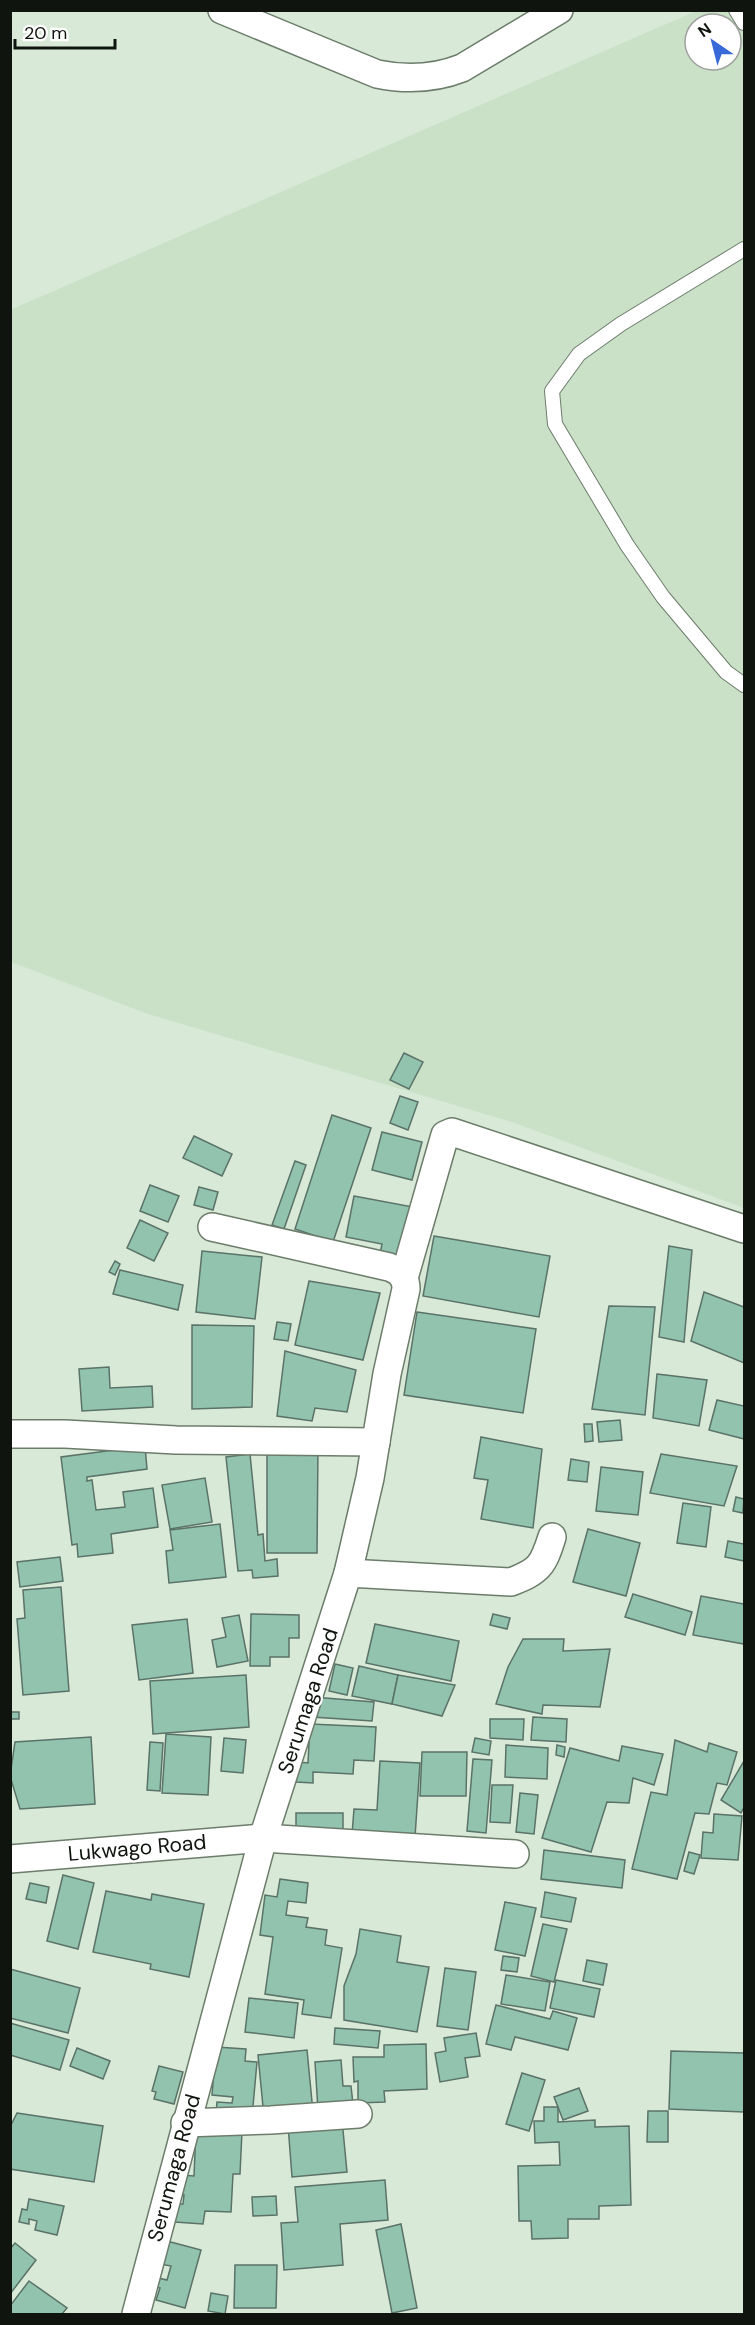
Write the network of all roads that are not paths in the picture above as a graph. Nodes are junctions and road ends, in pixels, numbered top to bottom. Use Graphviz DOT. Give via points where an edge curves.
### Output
graph roads {
  1 [pos="222,10"];
  2 [pos="559,10"];
  3 [pos="736,10"];
  4 [pos="744,23"];
  5 [pos="744,249"];
  6 [pos="744,685"];
  7 [pos="212,1227"];
  8 [pos="744,1229"];
  9 [pos="404,1278"];
  10 [pos="10,1434"];
  11 [pos="376,1442"];
  12 [pos="552,1537"];
  13 [pos="348,1573"];
  14 [pos="263,1838"];
  15 [pos="515,1854"];
  16 [pos="10,1859"];
  17 [pos="358,2114"];
  18 [pos="185,2123"];
  19 [pos="136,2314"];
  1 -- 2 [label="street" via="377,74 401,78 447,74 462,68"];
  3 -- 4 [label="lane"];
  5 -- 6 [label="lane" via="579,354 552,391 555,423 627,545 663,597 726,672"];
  7 -- 9 [label="street" via="388,1267"];
  8 -- 9 [label="street, Serumaga Road" via="452,1132 445,1135"];
  9 -- 11 [label="street, Serumaga Road" via="406,1289"];
  10 -- 11 [label="street"];
  11 -- 13 [label="street, Serumaga Road"];
  12 -- 13 [label="street" via="545,1560 529,1575 511,1582"];
  13 -- 14 [label="street, Serumaga Road"];
  14 -- 15 [label="street, Lukwago Road"];
  14 -- 16 [label="street, Lukwago Road"];
  14 -- 18 [label="street, Serumaga Road"];
  17 -- 18 [label="street"];
  18 -- 19 [label="street, Serumaga Road"];
}
